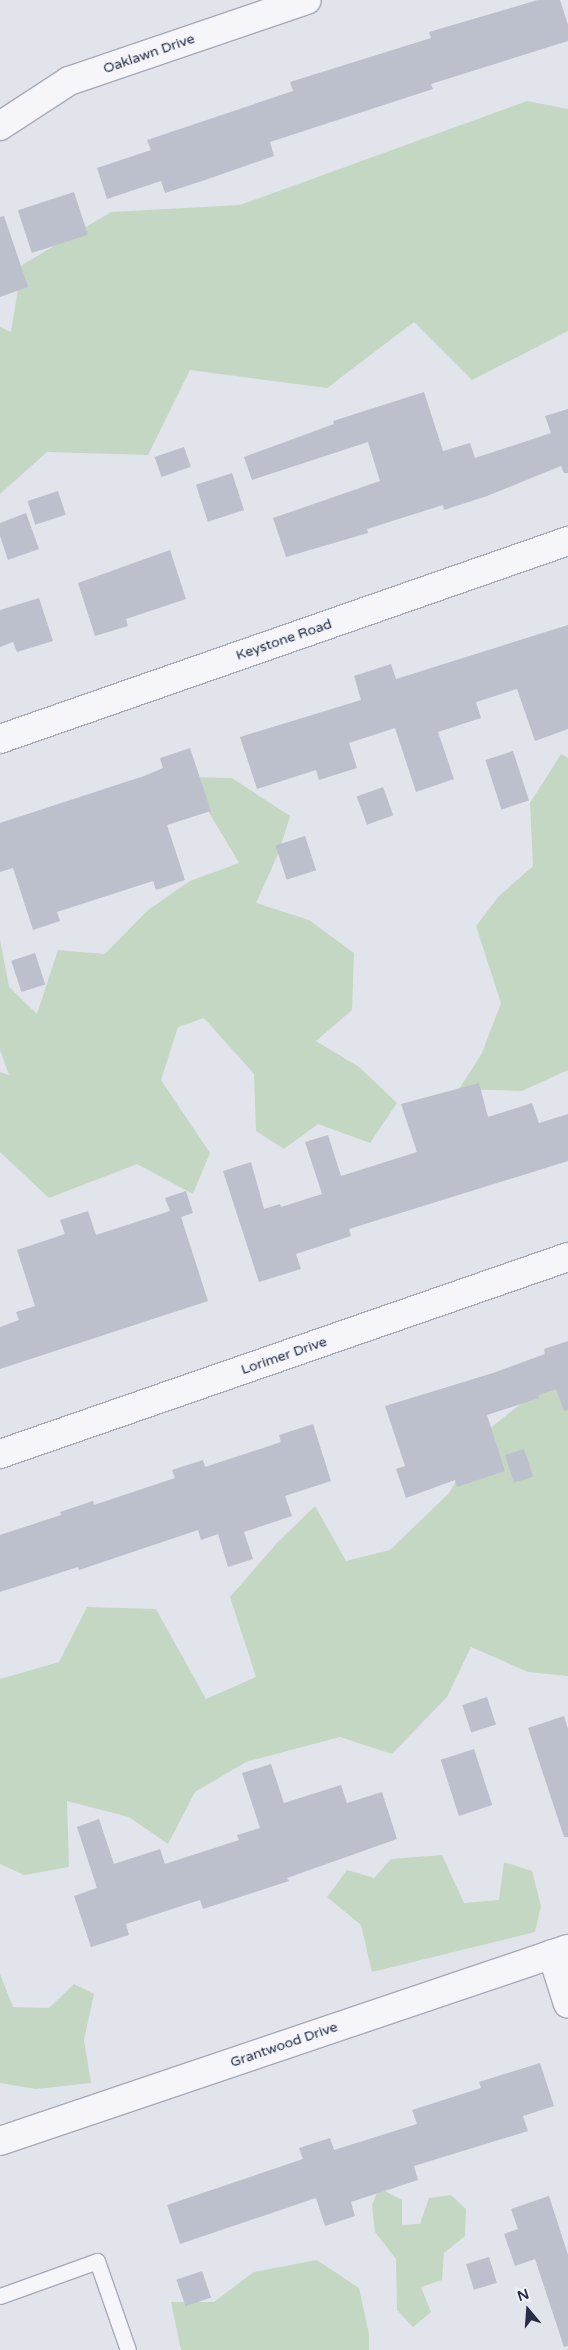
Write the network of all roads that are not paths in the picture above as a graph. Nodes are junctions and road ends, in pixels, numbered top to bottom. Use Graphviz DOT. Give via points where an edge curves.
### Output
graph roads {
  1 [pos="304,1"];
  2 [pos="0,126"];
  3 [pos="568,541"];
  4 [pos="0,739"];
  5 [pos="568,1257"];
  6 [pos="0,1454"];
  7 [pos="560,1952"];
  8 [pos="568,2004"];
  9 [pos="0,2141"];
  10 [pos="0,2296"];
  11 [pos="128,2350"];
  1 -- 2 [label="street, Oaklawn Drive" via="69,81"];
  3 -- 4 [label="street, Keystone Road"];
  5 -- 6 [label="street, Lorimer Drive"];
  7 -- 8 [label="street"];
  7 -- 9 [label="street, Grantwood Drive"];
  10 -- 11 [label="lane" via="96,2262"];
}
